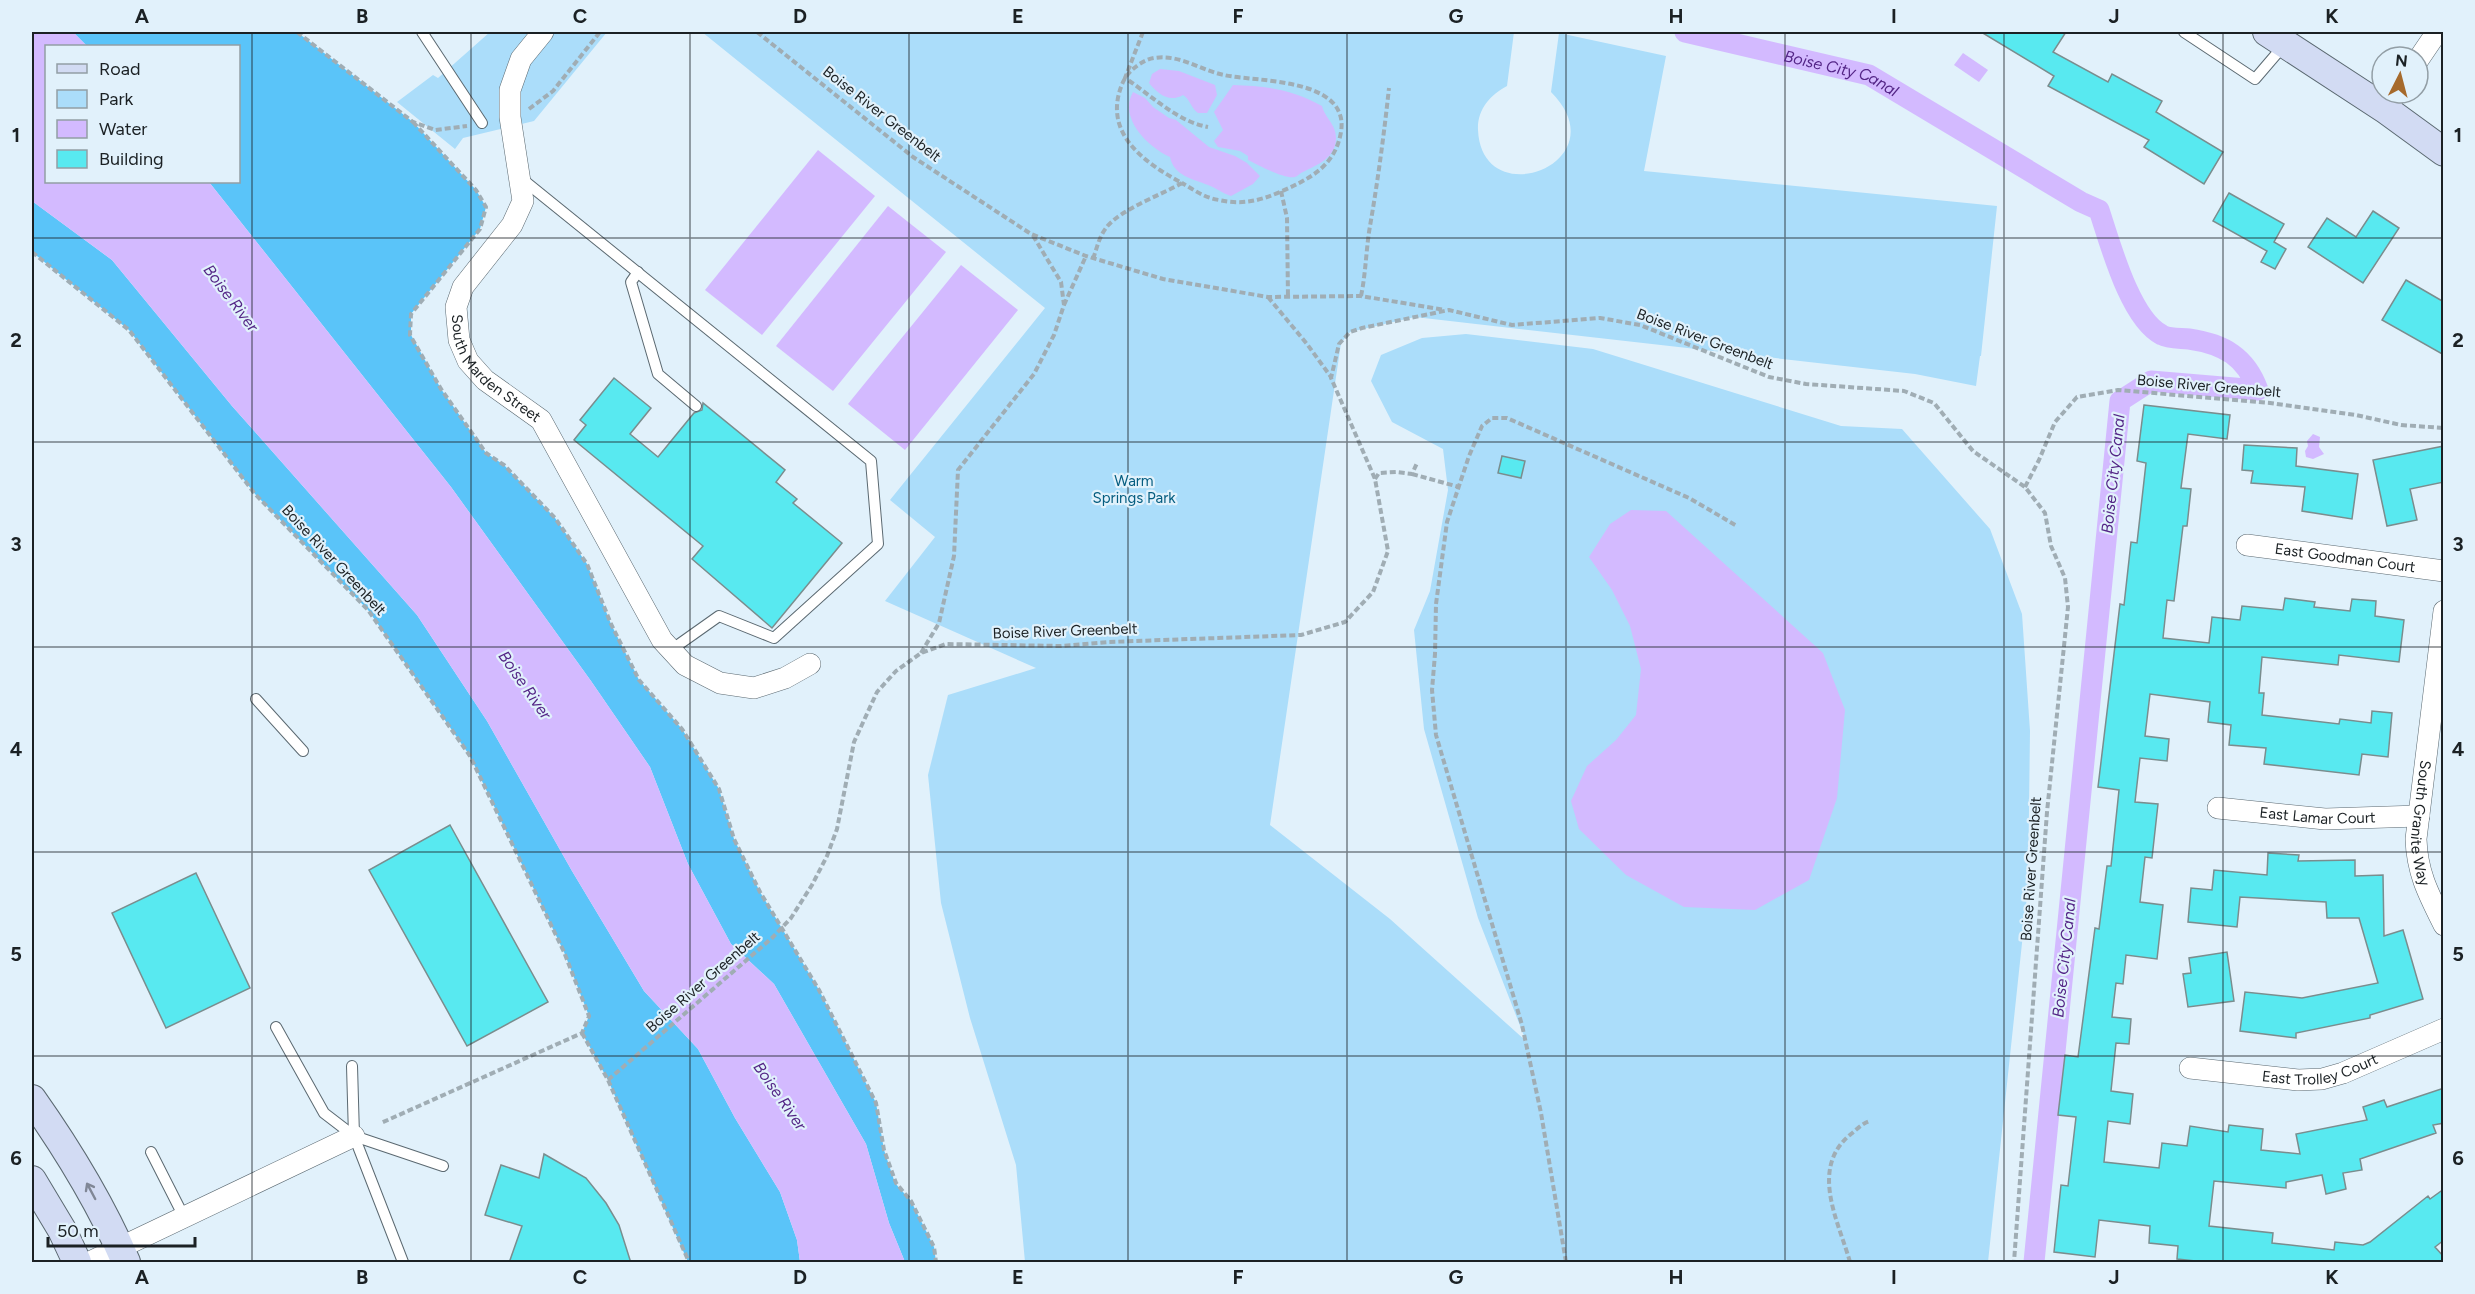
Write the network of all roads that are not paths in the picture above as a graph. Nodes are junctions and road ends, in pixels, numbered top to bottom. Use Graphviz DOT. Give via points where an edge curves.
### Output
graph roads {
  1 [pos="422,32"];
  2 [pos="543,32"];
  3 [pos="2184,32"];
  4 [pos="2437,32"];
  5 [pos="2276,37"];
  6 [pos="2428,45"];
  7 [pos="2370,89"];
  8 [pos="2395,105"];
  9 [pos="482,123"];
  10 [pos="2444,152"];
  11 [pos="520,177"];
  12 [pos="638,272"];
  13 [pos="696,406"];
  14 [pos="2247,545"];
  15 [pos="2444,571"];
  16 [pos="2444,611"];
  17 [pos="671,650"];
  18 [pos="810,664"];
  19 [pos="256,699"];
  20 [pos="303,752"];
  21 [pos="2218,808"];
  22 [pos="2419,816"];
  23 [pos="2444,925"];
  24 [pos="276,1027"];
  25 [pos="2444,1029"];
  26 [pos="352,1066"];
  27 [pos="2190,1068"];
  28 [pos="32,1099"];
  29 [pos="354,1136"];
  30 [pos="152,1152"];
  31 [pos="443,1166"];
  32 [pos="32,1180"];
  33 [pos="184,1217"];
  34 [pos="122,1255"];
  35 [pos="77,1263"];
  36 [pos="90,1263"];
  37 [pos="403,1263"];
  1 -- 9 [label="lane"];
  2 -- 11 [label="street, South Marden Street" via="521,59 510,90 510,117"];
  3 -- 5 [label="lane" via="2255,79"];
  4 -- 6 [label="street"];
  5 -- 7 [label="main road"];
  8 -- 10 [label="main road"];
  11 -- 12 [label="lane"];
  11 -- 17 [label="street, South Marden Street" via="523,201 512,225 463,287 456,307 459,340 468,362 485,380 541,420"];
  12 -- 13 [label="lane" via="631,282 658,374"];
  12 -- 17 [label="lane" via="871,461 878,544 774,638 719,616"];
  14 -- 15 [label="street, East Goodman Court"];
  16 -- 22 [label="street, South Granite Way"];
  17 -- 18 [label="street, South Marden Street" via="684,665 720,683 754,688 785,678"];
  19 -- 20 [label="lane"];
  21 -- 22 [label="street, East Lamar Court" via="2325,819"];
  22 -- 23 [label="street, South Granite Way" via="2417,861 2423,884"];
  24 -- 29 [label="lane" via="324,1113"];
  25 -- 27 [label="street, East Trolley Court" via="2322,1079"];
  26 -- 29 [label="lane"];
  34 -- 28 [label="main road, one-way" via="89,1187"];
  29 -- 31 [label="lane"];
  29 -- 33 [label="street"];
  29 -- 37 [label="lane"];
  30 -- 33 [label="lane"];
  32 -- 35 [label="main road"];
  33 -- 34 [label="street"];
  34 -- 36 [label="street"];
}
